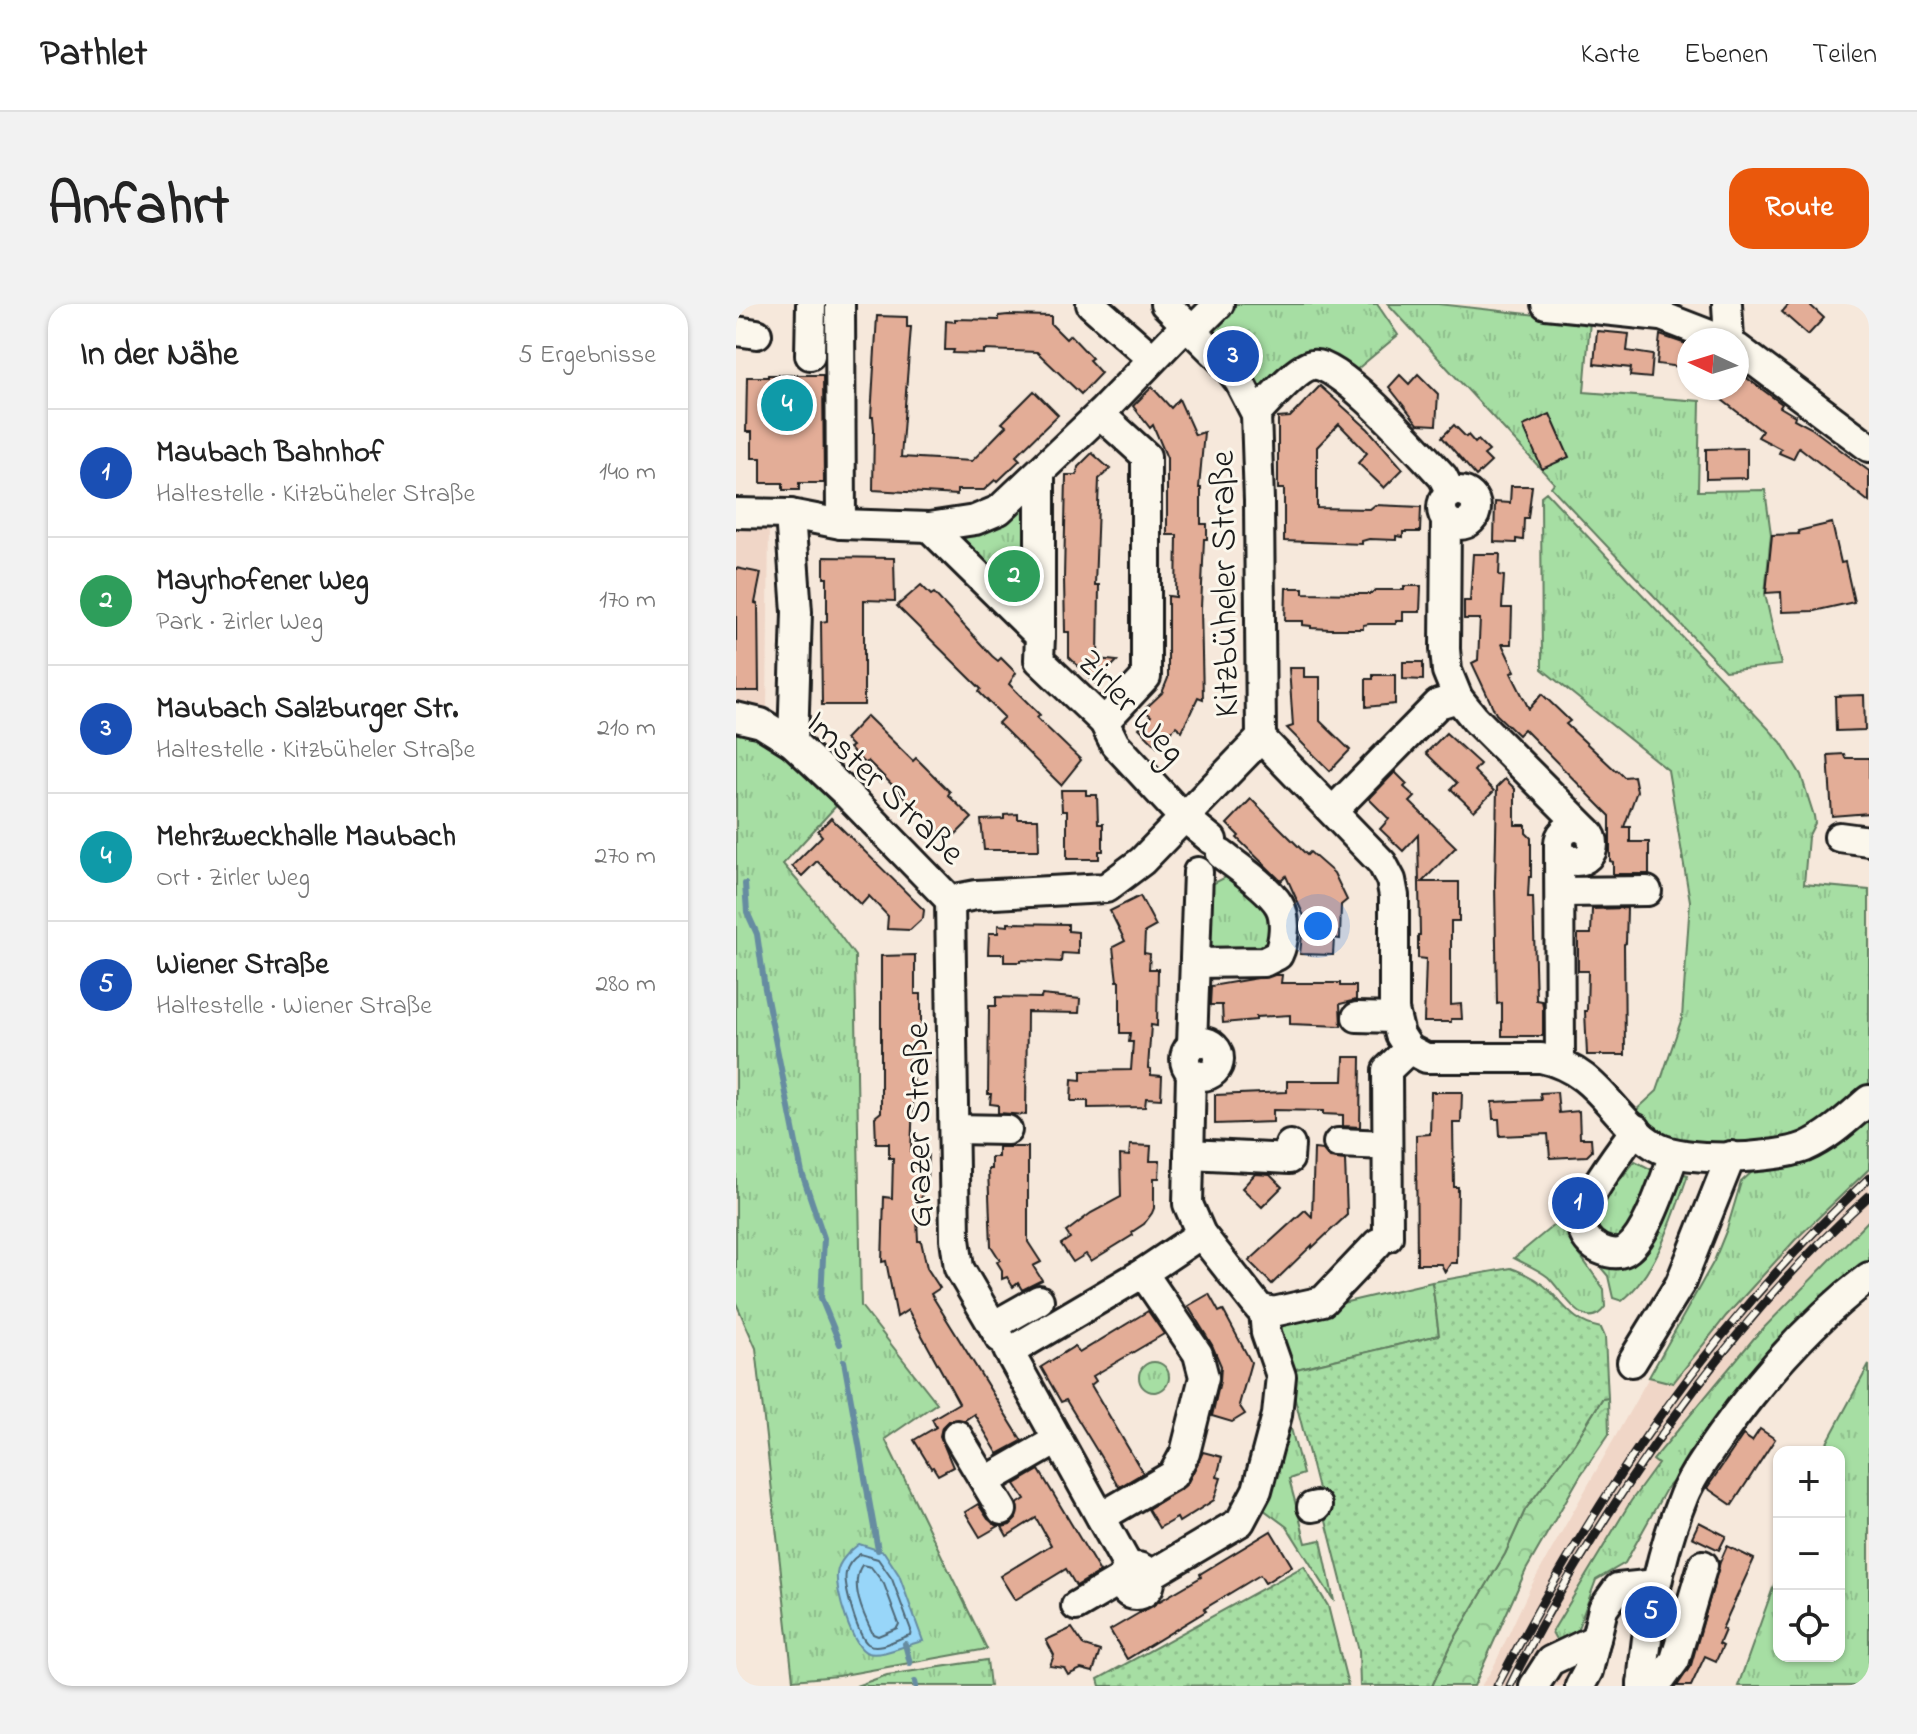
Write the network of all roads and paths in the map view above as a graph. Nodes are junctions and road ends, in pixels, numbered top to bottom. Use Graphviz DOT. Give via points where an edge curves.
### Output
graph roads {
  1 [pos="811,304"];
  2 [pos="840,304"];
  3 [pos="1091,304"];
  4 [pos="1165,304"];
  5 [pos="1219,304"];
  6 [pos="1546,304"];
  7 [pos="1727,304"];
  8 [pos="1190,327"];
  9 [pos="1692,328"];
  10 [pos="1728,328"];
  11 [pos="1144,351"];
  12 [pos="810,355"];
  13 [pos="1749,357"];
  14 [pos="1100,414"];
  15 [pos="1256,414"];
  16 [pos="1869,447"];
  17 [pos="1040,472"];
  18 [pos="736,513"];
  19 [pos="790,514"];
  20 [pos="841,524"];
  21 [pos="929,527"];
  22 [pos="1040,636"];
  23 [pos="1458,698"];
  24 [pos="736,717"];
  25 [pos="1104,722"];
  26 [pos="1261,738"];
  27 [pos="793,743"];
  28 [pos="1333,811"];
  29 [pos="1185,818"];
  30 [pos="1839,837"];
  31 [pos="1869,841"];
  32 [pos="1216,847"];
  33 [pos="1647,891"];
  34 [pos="1560,892"];
  35 [pos="950,900"];
  36 [pos="1196,963"];
  37 [pos="1357,1017"];
  38 [pos="1395,1018"];
  39 [pos="1409,1049"];
  40 [pos="1560,1062"];
  41 [pos="1869,1100"];
  42 [pos="954,1129"];
  43 [pos="1636,1129"];
  44 [pos="1007,1130"];
  45 [pos="1338,1143"];
  46 [pos="1290,1145"];
  47 [pos="1387,1145"];
  48 [pos="1189,1154"];
  49 [pos="1674,1155"];
  50 [pos="1731,1156"];
  51 [pos="1201,1234"];
  52 [pos="1143,1273"];
  53 [pos="1869,1277"];
  54 [pos="1039,1300"];
  55 [pos="1264,1311"];
  56 [pos="1004,1340"];
  57 [pos="1632,1362"];
  58 [pos="957,1435"];
  59 [pos="1057,1440"];
  60 [pos="986,1481"];
  61 [pos="1002,1510"];
  62 [pos="1101,1517"];
  63 [pos="1703,1565"];
  64 [pos="1128,1572"];
  65 [pos="1656,1584"];
  66 [pos="1076,1606"];
  67 [pos="1596,1639"];
  68 [pos="1642,1684"];
  69 [pos="1534,1686"];
  70 [pos="1580,1686"];
  1 -- 12 [label="street"];
  2 -- 20 [label="street"];
  3 -- 11 [label="street"];
  4 -- 8 [label="street, Kitzbüheler Straße"];
  5 -- 8 [label="street"];
  6 -- 9 [label="street" via="1661,316"];
  7 -- 10 [label="street"];
  8 -- 14 [label="street"];
  8 -- 15 [label="street, Kitzbüheler Straße" via="1239,381"];
  13 -- 16 [label="street"];
  14 -- 17 [label="street"];
  14 -- 25 [label="street" via="1146,456 1146,677"];
  15 -- 23 [label="street" via="1304,368 1330,368 1443,477 1449,506 1445,649"];
  15 -- 26 [label="street, Kitzbüheler Straße"];
  17 -- 21 [label="street" via="999,510 975,520"];
  17 -- 22 [label="street"];
  18 -- 19 [label="street"];
  19 -- 20 [label="street"];
  19 -- 27 [label="street"];
  20 -- 21 [label="street"];
  21 -- 22 [label="street, Zirler Weg"];
  22 -- 25 [label="street, Zirler Weg" via="1039,660"];
  23 -- 28 [label="street" via="1438,704"];
  23 -- 34 [label="street" via="1593,841 1581,860 1569,860 1559,847"];
  24 -- 27 [label="street, Imster Straße" via="761,723"];
  25 -- 29 [label="street, Zirler Weg" via="1115,744"];
  26 -- 28 [label="street, Kitzbüheler Straße"];
  26 -- 29 [label="street, Imster Straße"];
  27 -- 35 [label="street, Imster Straße"];
  28 -- 38 [label="street, Kitzbüheler Straße" via="1382,863 1391,880"];
  29 -- 32 [label="street, Zirler Weg"];
  29 -- 35 [label="street, Imster Straße" via="1106,888"];
  30 -- 31 [label="street"];
  32 -- 36 [label="street" via="1219,865 1198,872"];
  32 -- 36 [label="street, Zirler Weg" via="1279,905 1283,943 1278,955 1264,962"];
  33 -- 34 [label="street"];
  34 -- 40 [label="street"];
  35 -- 42 [label="street, Grazer Straße"];
  36 -- 48 [label="street"];
  37 -- 38 [label="street"];
  38 -- 39 [label="street, Kitzbüheler Straße"];
  39 -- 40 [label="street" via="1426,1058"];
  39 -- 47 [label="street" via="1387,1070 1396,1105"];
  40 -- 43 [label="street" via="1614,1100"];
  41 -- 50 [label="street" via="1835,1130 1804,1147"];
  42 -- 44 [label="street"];
  42 -- 56 [label="street, Grazer Straße" via="959,1268"];
  43 -- 49 [label="street"];
  43 -- 49 [label="street" via="1586,1205 1581,1220 1590,1243 1613,1254 1627,1250 1640,1234"];
  45 -- 47 [label="street"];
  46 -- 48 [label="street" via="1289,1159"];
  47 -- 55 [label="street" via="1383,1240 1323,1301"];
  48 -- 51 [label="street" via="1188,1204"];
  49 -- 50 [label="street"];
  50 -- 57 [label="street" via="1680,1284"];
  51 -- 52 [label="street" via="1172,1260"];
  51 -- 55 [label="street"];
  52 -- 56 [label="street"];
  52 -- 62 [label="street" via="1198,1354 1204,1377 1173,1475"];
  53 -- 65 [label="street" via="1784,1355 1702,1463 1685,1494"];
  54 -- 56 [label="street"];
  55 -- 64 [label="street" via="1281,1376 1277,1415 1257,1490 1240,1522"];
  56 -- 59 [label="street, Grazer Straße"];
  58 -- 60 [label="street"];
  59 -- 60 [label="street"];
  59 -- 62 [label="street, Grazer Straße"];
  60 -- 61 [label="street"];
  62 -- 64 [label="street, Grazer Straße"];
  63 -- 68 [label="street" via="1675,1660 1662,1678"];
  64 -- 66 [label="street"];
  65 -- 67 [label="street" via="1618,1588 1603,1609"];
  65 -- 68 [label="street"];
  67 -- 69 [label="street" via="1550,1661"];
  67 -- 70 [label="street"];
}
